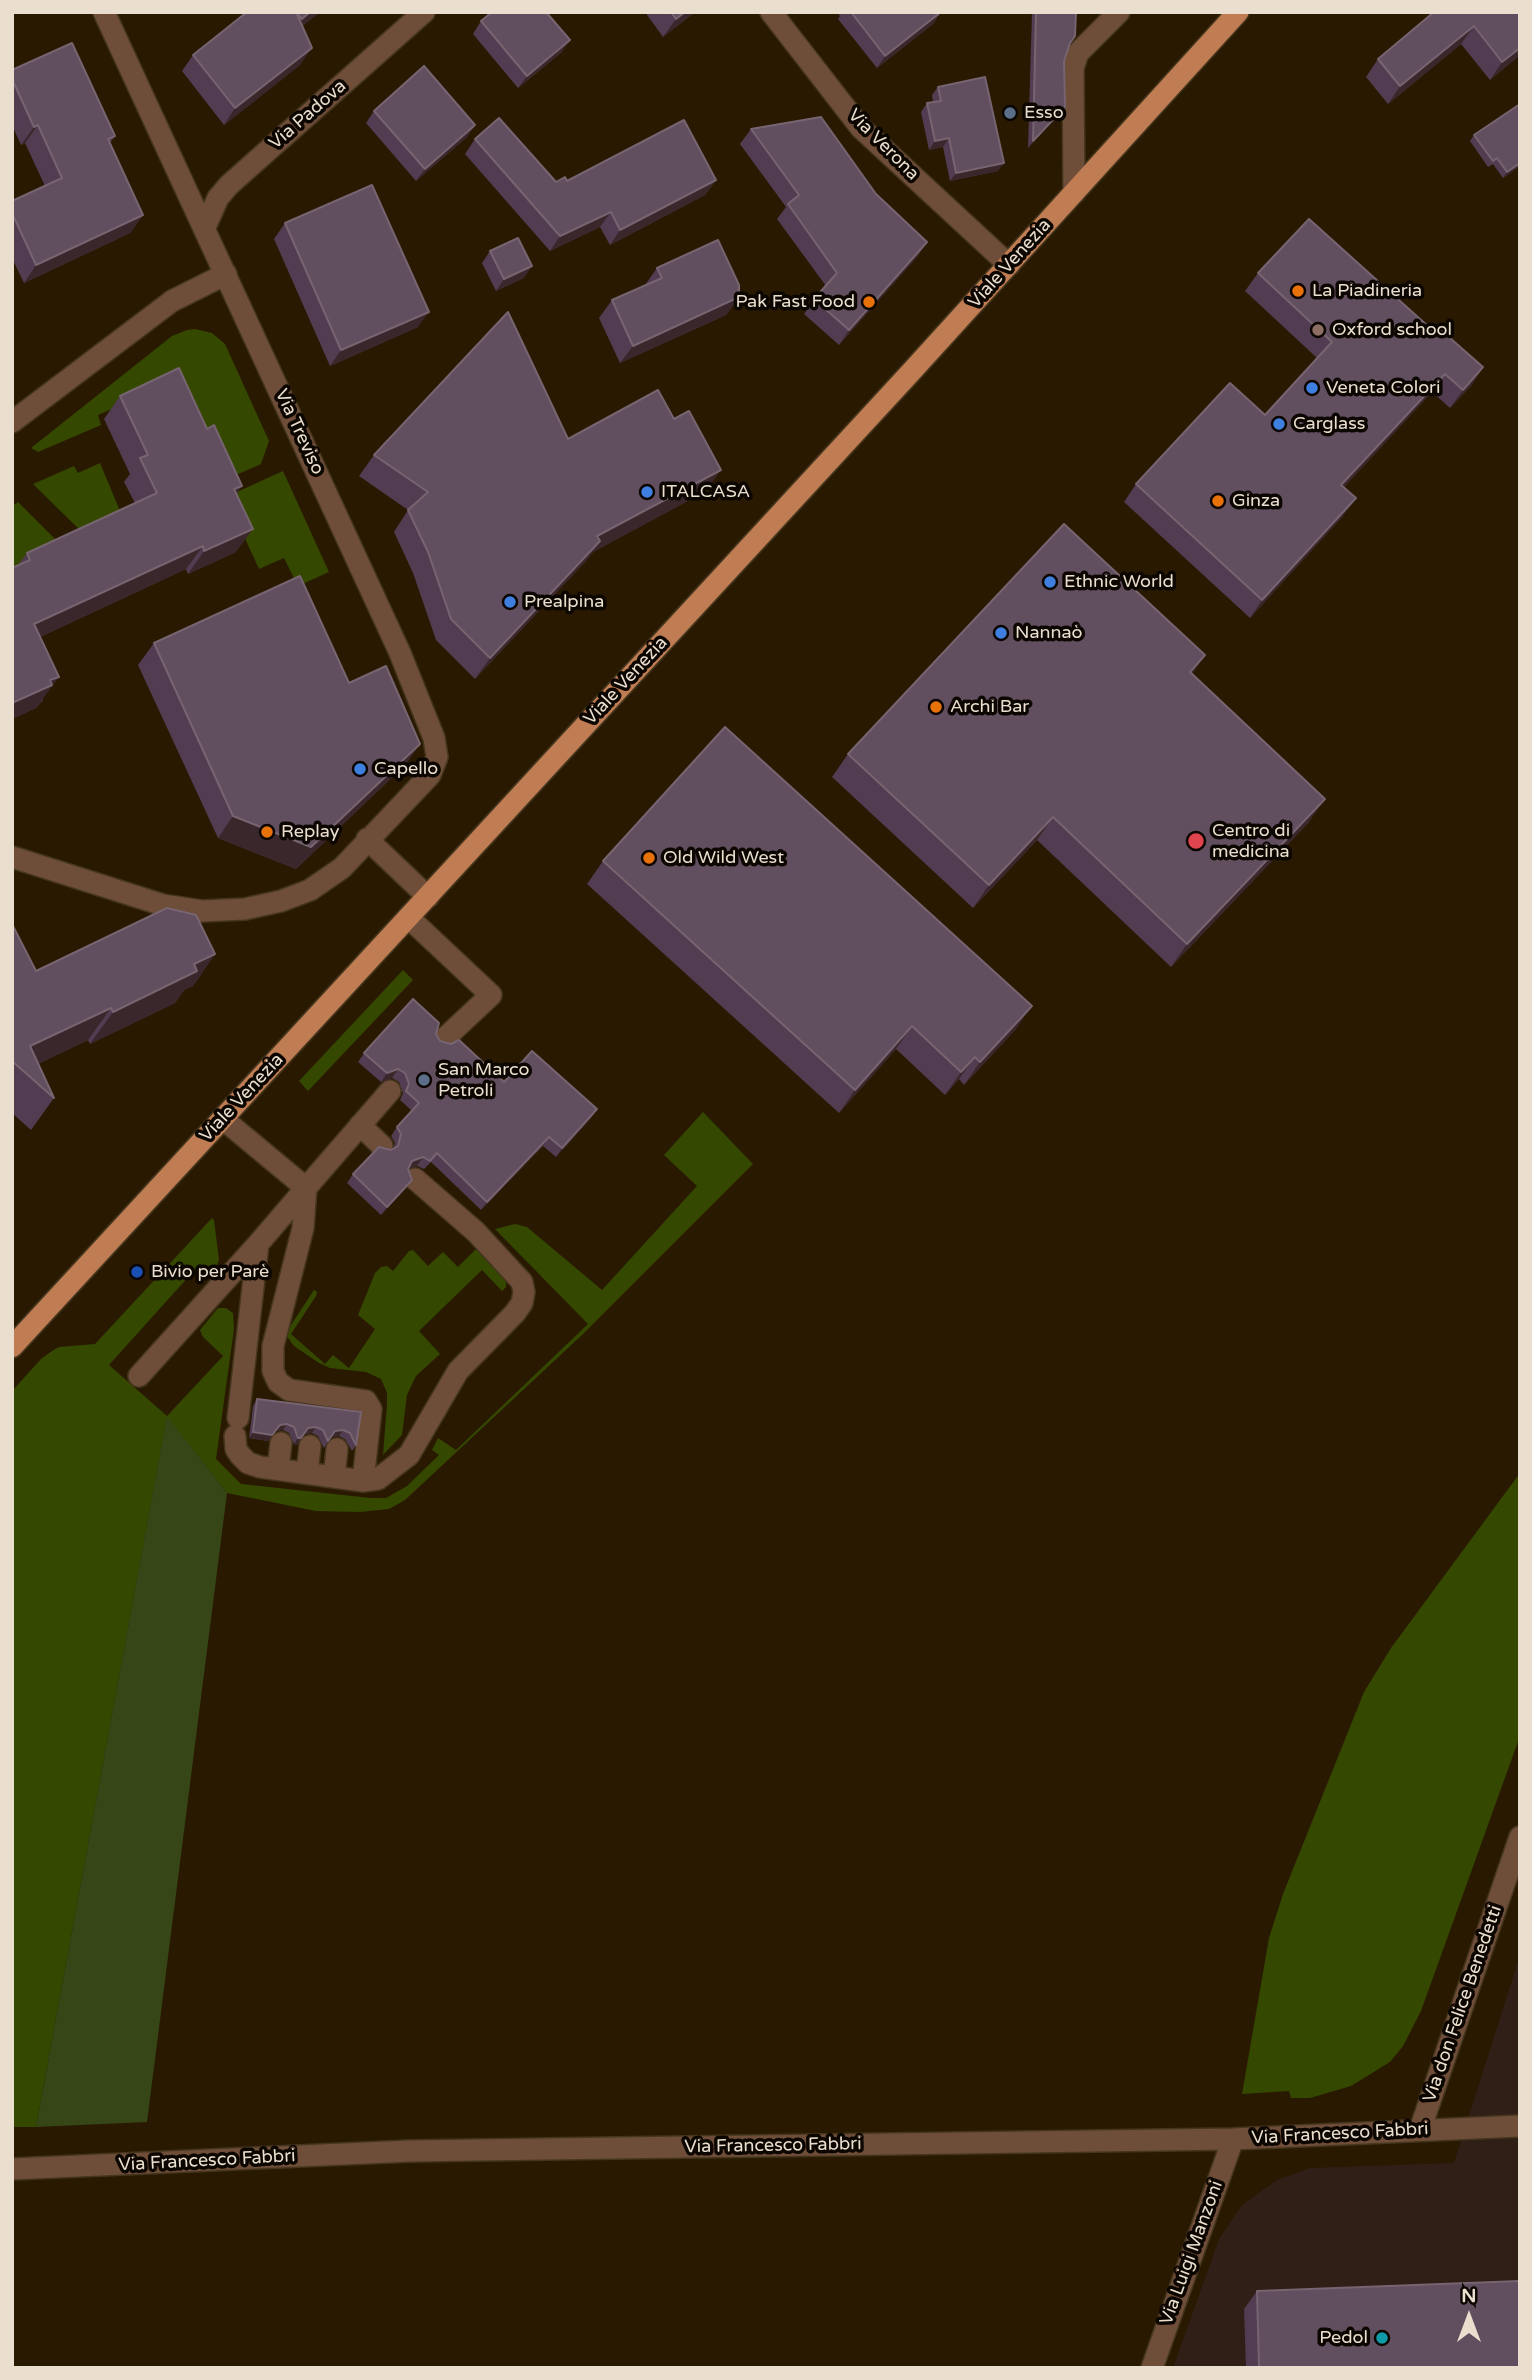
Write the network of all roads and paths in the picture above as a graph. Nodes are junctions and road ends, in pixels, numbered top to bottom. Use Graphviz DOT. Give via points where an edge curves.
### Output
graph roads {
  1 [pos="104,12"];
  2 [pos="424,12"];
  3 [pos="771,12"];
  4 [pos="1119,12"];
  5 [pos="1238,12"];
  6 [pos="1074,193"];
  7 [pos="205,227"];
  8 [pos="1009,265"];
  9 [pos="226,274"];
  10 [pos="12,422"];
  11 [pos="367,839"];
  12 [pos="12,857"];
  13 [pos="428,897"];
  14 [pos="409,918"];
  15 [pos="443,1040"];
  16 [pos="390,1091"];
  17 [pos="223,1119"];
  18 [pos="360,1125"];
  19 [pos="382,1146"];
  20 [pos="415,1179"];
  21 [pos="306,1188"];
  22 [pos="258,1244"];
  23 [pos="12,1348"];
  24 [pos="139,1377"];
  25 [pos="281,1443"];
  26 [pos="310,1446"];
  27 [pos="337,1449"];
  28 [pos="278,1469"];
  29 [pos="307,1473"];
  30 [pos="334,1477"];
  31 [pos="363,1481"];
  32 [pos="1520,1838"];
  33 [pos="1520,2126"];
  34 [pos="1420,2130"];
  35 [pos="1233,2139"];
  36 [pos="16,2170"];
  37 [pos="1152,2368"];
  1 -- 7 [label="street, Via Treviso"];
  2 -- 7 [label="street, Via Padova" via="229,185"];
  3 -- 8 [label="street, Via Verona" via="861,128"];
  4 -- 6 [label="street" via="1078,53 1073,68"];
  5 -- 6 [label="main road, Viale Venezia"];
  6 -- 8 [label="main road, Viale Venezia"];
  7 -- 9 [label="street, Via Treviso"];
  8 -- 13 [label="main road, Viale Venezia"];
  9 -- 10 [label="street" via="172,302"];
  9 -- 11 [label="street, Via Treviso" via="400,653 434,738 437,757 430,775"];
  11 -- 12 [label="street, Via Treviso" via="342,868 310,890 245,909 202,911 163,905"];
  11 -- 13 [label="street"];
  13 -- 14 [label="main road, Viale Venezia"];
  14 -- 15 [label="street" via="491,995"];
  14 -- 17 [label="main road, Viale Venezia"];
  16 -- 18 [label="street"];
  17 -- 21 [label="street"];
  17 -- 23 [label="main road, Viale Venezia"];
  18 -- 19 [label="street"];
  18 -- 21 [label="street"];
  20 -- 31 [label="street" via="476,1232 522,1282 524,1292 515,1313 458,1371 409,1455 378,1479"];
  21 -- 22 [label="street"];
  21 -- 31 [label="street" via="303,1228 272,1359 288,1400 343,1407 366,1401 372,1409"];
  22 -- 24 [label="street"];
  22 -- 28 [label="street" via="236,1448 248,1463"];
  25 -- 28 [label="street"];
  26 -- 29 [label="street"];
  27 -- 30 [label="street"];
  28 -- 29 [label="street"];
  29 -- 30 [label="street"];
  30 -- 31 [label="street"];
  32 -- 34 [label="street, Via don Felice Benedetti"];
  33 -- 34 [label="street, Via Francesco Fabbri"];
  34 -- 35 [label="street, Via Francesco Fabbri"];
  35 -- 36 [label="street, Via Francesco Fabbri" via="410,2151"];
  35 -- 37 [label="street, Via Luigi Manzoni"];
}
